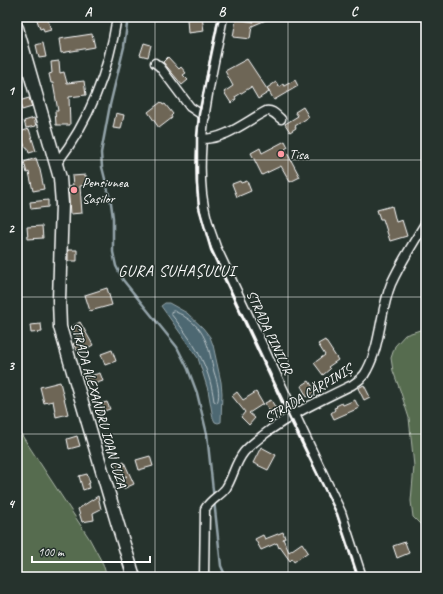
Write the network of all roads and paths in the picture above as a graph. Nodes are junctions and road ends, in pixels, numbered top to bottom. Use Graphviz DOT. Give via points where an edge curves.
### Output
graph roads {
  1 [pos="117,17"];
  2 [pos="224,17"];
  3 [pos="17,28"];
  4 [pos="155,63"];
  5 [pos="205,117"];
  6 [pos="281,119"];
  7 [pos="202,139"];
  8 [pos="57,163"];
  9 [pos="426,222"];
  10 [pos="294,414"];
  11 [pos="134,577"];
  12 [pos="204,577"];
  13 [pos="362,577"];
  1 -- 8 [label="street" via="108,62 92,106 76,136"];
  2 -- 5 [label="street, STRADA PINILOR"];
  3 -- 8 [label="main road, STRADA ALEXANDRU IOAN CUZA"];
  4 -- 5 [label="street" via="164,71 190,107"];
  5 -- 7 [label="street, STRADA PINILOR"];
  6 -- 7 [label="street" via="270,110 266,111 227,134"];
  7 -- 10 [label="street, STRADA PINILOR" via="202,196 211,234"];
  8 -- 11 [label="main road, STRADA ALEXANDRU IOAN CUZA" via="62,204 58,300 60,327"];
  9 -- 10 [label="street, STRADA CĂRPINIȘ" via="391,284 367,371 352,385"];
  10 -- 12 [label="street, STRADA CĂRPINIȘ" via="245,450 227,486 205,509"];
  10 -- 13 [label="street, STRADA PINILOR" via="341,512"];
}
